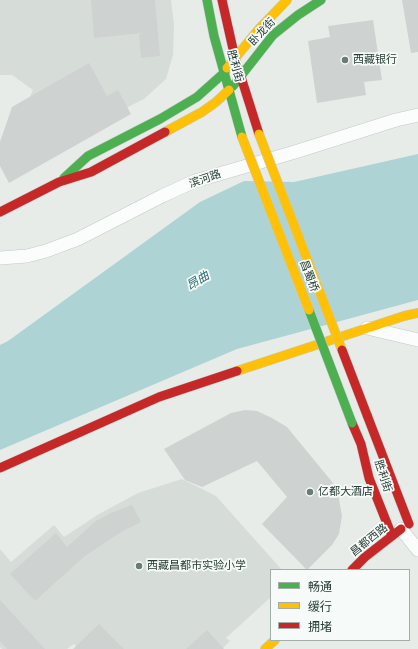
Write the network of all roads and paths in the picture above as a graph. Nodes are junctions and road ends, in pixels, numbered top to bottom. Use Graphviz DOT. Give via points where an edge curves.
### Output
graph roads {
  1 [pos="201,0"];
  2 [pos="207,0"];
  3 [pos="222,0"];
  4 [pos="287,0"];
  5 [pos="321,0"];
  6 [pos="211,21"];
  7 [pos="235,58"];
  8 [pos="224,72"];
  9 [pos="241,77"];
  10 [pos="229,90"];
  11 [pos="418,114"];
  12 [pos="259,134"];
  13 [pos="242,137"];
  14 [pos="59,182"];
  15 [pos="0,212"];
  16 [pos="0,258"];
  17 [pos="418,313"];
  18 [pos="368,328"];
  19 [pos="418,340"];
  20 [pos="367,415"];
  21 [pos="352,423"];
  22 [pos="0,468"];
  23 [pos="418,518"];
  24 [pos="401,529"];
  25 [pos="418,550"];
  26 [pos="353,569"];
  27 [pos="274,641"];
  28 [pos="265,649"];
  1 -- 6 [label="main road"];
  2 -- 6 [label="main road, 胜利街"];
  3 -- 7 [label="main road, 胜利街"];
  4 -- 7 [label="main road, 卧龙街"];
  5 -- 9 [label="main road, 卧龙街" via="273,35"];
  6 -- 8 [label="main road, 胜利街"];
  7 -- 8 [label="main road, 卧龙街"];
  7 -- 9 [label="main road, 胜利街"];
  8 -- 10 [label="main road, 胜利街"];
  8 -- 14 [label="main road, 卧龙街" via="197,98 88,156"];
  9 -- 10 [label="main road, 卧龙街"];
  9 -- 12 [label="main road, 胜利街"];
  10 -- 13 [label="main road, 胜利街"];
  10 -- 14 [label="main road, 卧龙街" via="216,102 179,125 91,172"];
  11 -- 16 [label="street, 滨河路" via="195,181 78,239 27,256"];
  12 -- 20 [label="main road, 昌蜀桥, bridge"];
  13 -- 21 [label="main road, 昌蜀桥, bridge"];
  14 -- 15 [label="main road"];
  17 -- 18 [label="main road"];
  18 -- 19 [label="street"];
  18 -- 22 [label="main road" via="159,397"];
  20 -- 24 [label="main road, 胜利街"];
  21 -- 24 [label="main road, 胜利街" via="361,444 369,478"];
  23 -- 24 [label="main road, 昌都西路"];
  24 -- 25 [label="street"];
  24 -- 26 [label="main road, 昌都西路"];
  27 -- 28 [label="main road"];
}
